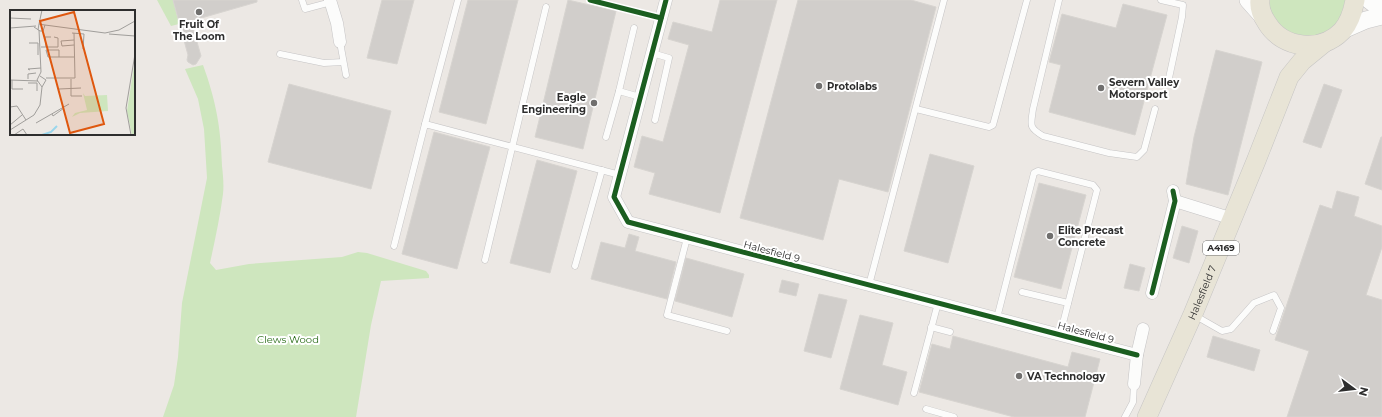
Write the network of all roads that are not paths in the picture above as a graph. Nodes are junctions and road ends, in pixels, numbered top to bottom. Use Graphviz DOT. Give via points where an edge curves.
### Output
graph roads {
  1 [pos="302,0"];
  2 [pos="458,0"];
  3 [pos="666,0"];
  4 [pos="944,0"];
  5 [pos="1027,0"];
  6 [pos="1059,0"];
  7 [pos="1162,0"];
  8 [pos="1248,0"];
  9 [pos="1355,0"];
  10 [pos="1369,0"];
  11 [pos="330,1"];
  12 [pos="546,7"];
  13 [pos="1262,9"];
  14 [pos="1382,10"];
  15 [pos="1382,16"];
  16 [pos="634,28"];
  17 [pos="1343,30"];
  18 [pos="1276,34"];
  19 [pos="340,42"];
  20 [pos="1324,43"];
  21 [pos="652,53"];
  22 [pos="280,54"];
  23 [pos="343,62"];
  24 [pos="346,75"];
  25 [pos="1289,77"];
  26 [pos="1169,78"];
  27 [pos="619,91"];
  28 [pos="640,97"];
  29 [pos="916,109"];
  30 [pos="1155,109"];
  31 [pos="655,120"];
  32 [pos="425,124"];
  33 [pos="606,137"];
  34 [pos="512,147"];
  35 [pos="602,170"];
  36 [pos="620,175"];
  37 [pos="1233,219"];
  38 [pos="687,238"];
  39 [pos="394,246"];
  40 [pos="485,260"];
  41 [pos="575,266"];
  42 [pos="869,285"];
  43 [pos="1022,292"];
  44 [pos="1152,293"];
  45 [pos="938,303"];
  46 [pos="1068,303"];
  47 [pos="1193,314"];
  48 [pos="997,318"];
  49 [pos="931,327"];
  50 [pos="1143,329"];
  51 [pos="727,331"];
  52 [pos="1274,331"];
  53 [pos="950,332"];
  54 [pos="1060,335"];
  55 [pos="1137,355"];
  56 [pos="1134,384"];
  57 [pos="914,393"];
  58 [pos="926,409"];
  59 [pos="954,417"];
  60 [pos="1125,417"];
  61 [pos="1147,417"];
  1 -- 11 [label="lane" via="305,9"];
  2 -- 32 [label="lane"];
  3 -- 21 [label="street, Halesfield 9"];
  4 -- 29 [label="lane"];
  5 -- 29 [label="lane" via="994,125"];
  6 -- 30 [label="lane" via="1033,109 1031,123 1034,130 1043,136 1109,153 1137,157 1144,150"];
  7 -- 26 [label="lane" via="1183,5"];
  8 -- 13 [label="street"];
  9 -- 17 [label="main road" via="1351,16"];
  10 -- 14 [label="street"];
  11 -- 19 [label="street"];
  12 -- 34 [label="lane"];
  13 -- 18 [label="main road, Halesfield 7" via="1269,27"];
  15 -- 17 [label="street"];
  16 -- 27 [label="lane"];
  17 -- 20 [label="main road, Halesfield 7"];
  18 -- 20 [label="main road" via="1299,45 1312,46"];
  18 -- 25 [label="main road, Halesfield 7" via="1286,54"];
  19 -- 23 [label="lane"];
  20 -- 25 [label="main road, Halesfield 7" via="1302,61"];
  21 -- 28 [label="street, Halesfield 9"];
  21 -- 31 [label="lane" via="669,58"];
  22 -- 23 [label="lane" via="324,63"];
  23 -- 24 [label="lane"];
  25 -- 37 [label="main road, Halesfield 7 / A4169"];
  27 -- 28 [label="lane"];
  27 -- 33 [label="lane"];
  28 -- 36 [label="street, Halesfield 9"];
  29 -- 42 [label="lane"];
  32 -- 34 [label="lane"];
  32 -- 39 [label="lane"];
  34 -- 35 [label="lane"];
  34 -- 40 [label="lane"];
  35 -- 36 [label="lane"];
  35 -- 41 [label="lane"];
  36 -- 38 [label="street, Halesfield 9" via="614,197 628,222"];
  37 -- 44 [label="street" via="1174,196"];
  37 -- 47 [label="main road, Halesfield 7 / A4169"];
  38 -- 42 [label="street, Halesfield 9"];
  38 -- 51 [label="lane" via="667,315"];
  42 -- 45 [label="street, Halesfield 9"];
  43 -- 46 [label="lane"];
  45 -- 48 [label="street, Halesfield 9"];
  45 -- 49 [label="lane"];
  46 -- 48 [label="lane" via="1097,190 1093,185 1036,171 1032,177"];
  46 -- 54 [label="lane"];
  47 -- 52 [label="lane" via="1222,331 1227,330 1231,329 1254,303 1274,295 1280,308"];
  47 -- 61 [label="main road, Halesfield 7 / A4169"];
  48 -- 54 [label="street, Halesfield 9"];
  49 -- 53 [label="lane"];
  49 -- 57 [label="lane"];
  50 -- 55 [label="street"];
  54 -- 55 [label="street, Halesfield 9"];
  55 -- 56 [label="street"];
  56 -- 60 [label="lane" via="1133,402"];
  58 -- 59 [label="lane"];
}
